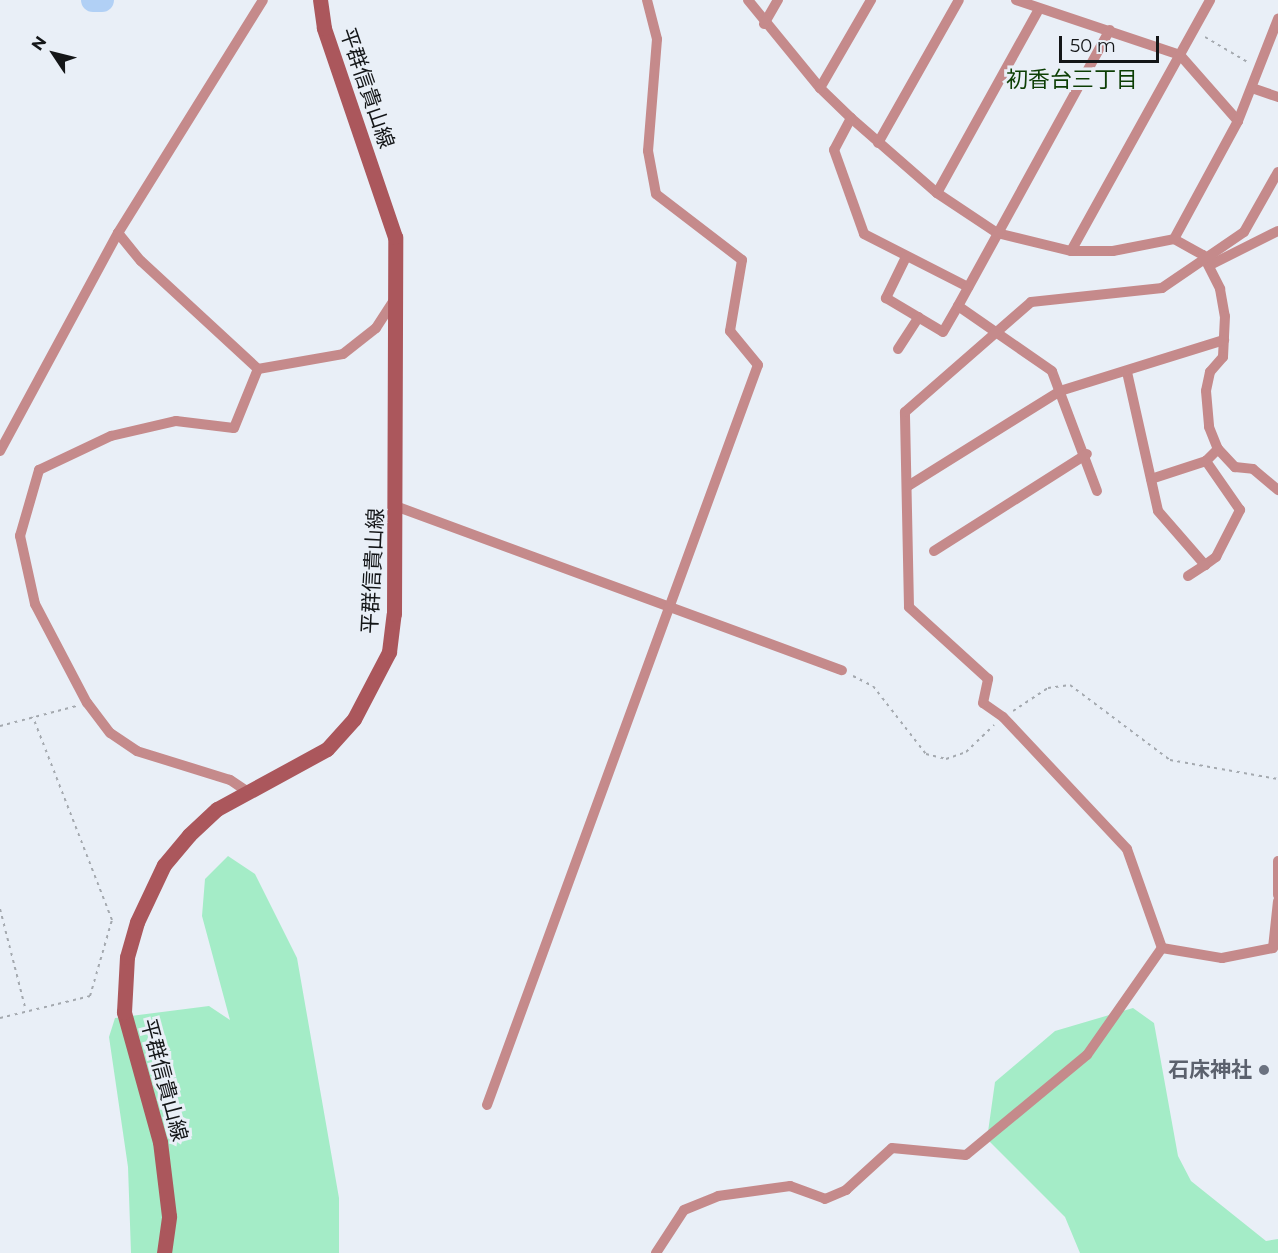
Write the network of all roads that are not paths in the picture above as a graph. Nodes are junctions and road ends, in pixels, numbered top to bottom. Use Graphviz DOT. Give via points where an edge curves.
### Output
graph roads {
  1 [pos="263,0"];
  2 [pos="320,0"];
  3 [pos="647,0"];
  4 [pos="748,0"];
  5 [pos="778,0"];
  6 [pos="871,0"];
  7 [pos="959,0"];
  8 [pos="1016,0"];
  9 [pos="1210,0"];
  10 [pos="1039,9"];
  11 [pos="1278,19"];
  12 [pos="764,24"];
  13 [pos="1110,30"];
  14 [pos="1180,55"];
  15 [pos="820,88"];
  16 [pos="1252,88"];
  17 [pos="1278,97"];
  18 [pos="852,118"];
  19 [pos="1238,121"];
  20 [pos="878,143"];
  21 [pos="1278,172"];
  22 [pos="937,193"];
  23 [pos="1278,231"];
  24 [pos="118,233"];
  25 [pos="997,233"];
  26 [pos="1174,239"];
  27 [pos="1071,252"];
  28 [pos="1203,255"];
  29 [pos="906,257"];
  30 [pos="1210,265"];
  31 [pos="968,288"];
  32 [pos="397,295"];
  33 [pos="958,306"];
  34 [pos="919,316"];
  35 [pos="999,332"];
  36 [pos="1224,340"];
  37 [pos="898,349"];
  38 [pos="258,369"];
  39 [pos="1127,372"];
  40 [pos="1060,391"];
  41 [pos="1218,449"];
  42 [pos="0,451"];
  43 [pos="1087,454"];
  44 [pos="1206,461"];
  45 [pos="1151,478"];
  46 [pos="908,486"];
  47 [pos="1278,490"];
  48 [pos="1097,491"];
  49 [pos="398,507"];
  50 [pos="934,551"];
  51 [pos="1205,565"];
  52 [pos="1188,576"];
  53 [pos="673,608"];
  54 [pos="842,670"];
  55 [pos="248,792"];
  56 [pos="1278,861"];
  57 [pos="1278,895"];
  58 [pos="1278,901"];
  59 [pos="1162,948"];
  60 [pos="1275,950"];
  61 [pos="487,1105"];
  62 [pos="164,1253"];
  63 [pos="656,1253"];
  1 -- 24 [label="street"];
  2 -- 32 [label="main road, 平群信貴山線" via="324,28 395,237"];
  3 -- 53 [label="street" via="657,39 648,151 656,194 742,260 744,272 730,331 758,365"];
  4 -- 12 [label="street"];
  5 -- 12 [label="street"];
  6 -- 15 [label="street"];
  7 -- 20 [label="street"];
  8 -- 10 [label="street"];
  9 -- 14 [label="street"];
  10 -- 13 [label="street"];
  10 -- 22 [label="street"];
  11 -- 16 [label="street"];
  12 -- 15 [label="street"];
  13 -- 14 [label="street"];
  13 -- 25 [label="street"];
  14 -- 19 [label="street"];
  14 -- 27 [label="street"];
  15 -- 18 [label="street"];
  16 -- 17 [label="street"];
  16 -- 19 [label="street"];
  18 -- 20 [label="street"];
  18 -- 29 [label="street" via="834,150 864,234"];
  19 -- 26 [label="street"];
  20 -- 22 [label="street"];
  21 -- 28 [label="street" via="1244,232"];
  22 -- 25 [label="street"];
  23 -- 30 [label="street"];
  24 -- 38 [label="street" via="141,261"];
  24 -- 42 [label="street"];
  25 -- 27 [label="street"];
  25 -- 31 [label="street"];
  26 -- 27 [label="street" via="1113,251"];
  26 -- 28 [label="street"];
  28 -- 30 [label="street"];
  28 -- 35 [label="street" via="1162,288 1031,302"];
  29 -- 31 [label="street"];
  29 -- 34 [label="street" via="886,298"];
  30 -- 36 [label="street" via="1223,307"];
  31 -- 33 [label="street"];
  32 -- 38 [label="street" via="376,328 343,354"];
  32 -- 49 [label="main road, 平群信貴山線"];
  33 -- 34 [label="street" via="943,332"];
  33 -- 35 [label="street"];
  34 -- 37 [label="street"];
  35 -- 40 [label="street" via="1052,370"];
  35 -- 46 [label="street" via="905,412"];
  36 -- 39 [label="street"];
  36 -- 41 [label="street" via="1223,357 1210,372 1206,391 1209,427"];
  38 -- 55 [label="street" via="234,428 166,424 111,436 39,470 20,536 35,604 87,703 110,733 137,751 230,780"];
  39 -- 40 [label="street"];
  39 -- 45 [label="street"];
  40 -- 43 [label="street"];
  40 -- 46 [label="street"];
  41 -- 44 [label="street"];
  41 -- 47 [label="street" via="1235,466 1253,469"];
  43 -- 48 [label="street"];
  43 -- 50 [label="street"];
  44 -- 45 [label="street"];
  44 -- 51 [label="street" via="1240,510 1215,557"];
  45 -- 51 [label="street" via="1158,511"];
  46 -- 59 [label="street" via="909,607 988,679 983,703 1003,717 1127,849"];
  49 -- 53 [label="street"];
  49 -- 55 [label="main road, 平群信貴山線" via="392,633 375,686 327,749"];
  51 -- 52 [label="street"];
  53 -- 54 [label="street"];
  53 -- 61 [label="street"];
  55 -- 62 [label="main road, 平群信貴山線" via="218,809 164,865 127,957 126,1023 166,1180 169,1216"];
  56 -- 57 [label="street"];
  58 -- 60 [label="street"];
  59 -- 60 [label="street" via="1222,958"];
  59 -- 63 [label="street" via="1087,1055 966,1155 891,1148 846,1190 825,1199 790,1186 718,1196 684,1210"];
}
